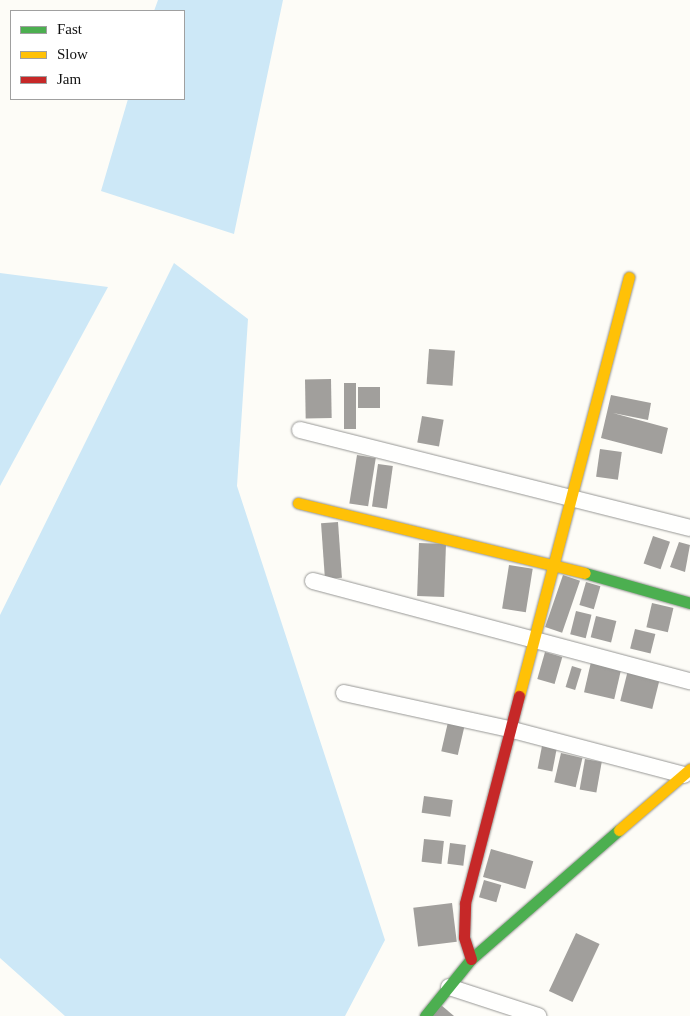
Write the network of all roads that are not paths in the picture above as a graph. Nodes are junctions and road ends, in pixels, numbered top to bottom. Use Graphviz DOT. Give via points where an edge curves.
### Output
graph roads {
  1 [pos="628,277"];
  2 [pos="300,430"];
  3 [pos="570,496"];
  4 [pos="298,503"];
  5 [pos="690,528"];
  6 [pos="551,563"];
  7 [pos="313,581"];
  8 [pos="690,603"];
  9 [pos="531,639"];
  10 [pos="690,681"];
  11 [pos="344,693"];
  12 [pos="509,729"];
  13 [pos="687,772"];
  14 [pos="471,959"];
  15 [pos="449,987"];
  16 [pos="426,1016"];
  17 [pos="538,1016"];
  1 -- 3 [label="street"];
  2 -- 3 [label="street"];
  3 -- 5 [label="street"];
  3 -- 6 [label="street"];
  4 -- 6 [label="street"];
  6 -- 8 [label="street"];
  6 -- 9 [label="street"];
  7 -- 9 [label="street"];
  9 -- 10 [label="street"];
  9 -- 12 [label="street"];
  11 -- 12 [label="street"];
  12 -- 13 [label="street"];
  12 -- 14 [label="street" via="465,903 464,937"];
  13 -- 14 [label="street"];
  14 -- 15 [label="street"];
  15 -- 16 [label="street"];
  15 -- 17 [label="street"];
}
